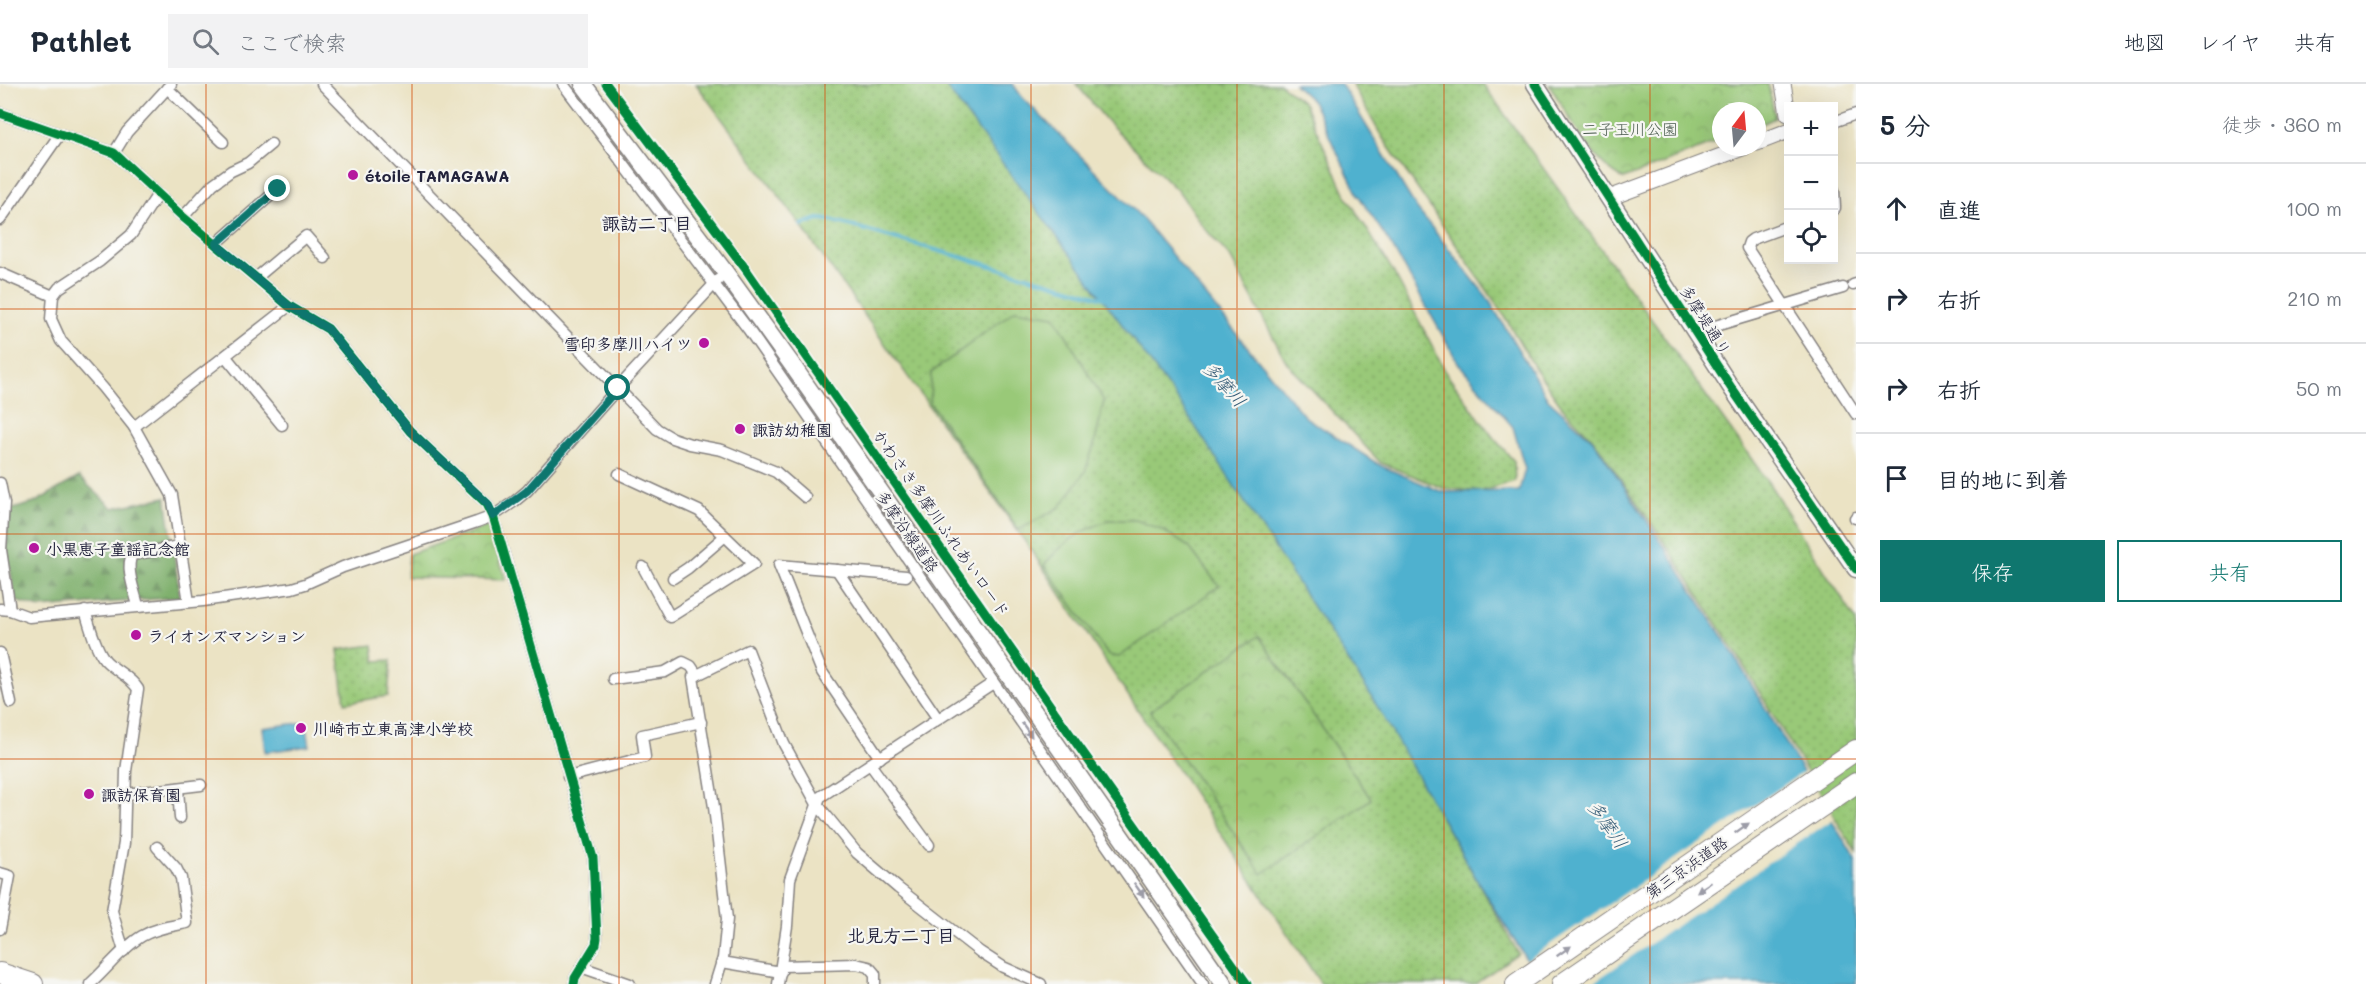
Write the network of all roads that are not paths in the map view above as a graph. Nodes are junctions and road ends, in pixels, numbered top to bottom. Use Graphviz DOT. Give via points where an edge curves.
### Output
graph roads {
  1 [pos="322,84"];
  2 [pos="563,84"];
  3 [pos="583,84"];
  4 [pos="1535,84"];
  5 [pos="1783,84"];
  6 [pos="169,86"];
  7 [pos="1786,102"];
  8 [pos="0,113"];
  9 [pos="1856,114"];
  10 [pos="1838,120"];
  11 [pos="1784,133"];
  12 [pos="60,134"];
  13 [pos="1766,140"];
  14 [pos="223,142"];
  15 [pos="271,144"];
  16 [pos="114,153"];
  17 [pos="1721,156"];
  18 [pos="278,189"];
  19 [pos="158,194"];
  20 [pos="1609,198"];
  21 [pos="183,217"];
  22 [pos="0,220"];
  23 [pos="1784,227"];
  24 [pos="216,244"];
  25 [pos="325,258"];
  26 [pos="0,273"];
  27 [pos="256,278"];
  28 [pos="720,278"];
  29 [pos="1850,286"];
  30 [pos="53,296"];
  31 [pos="1783,305"];
  32 [pos="289,306"];
  33 [pos="1695,332"];
  34 [pos="226,357"];
  35 [pos="618,388"];
  36 [pos="1856,414"];
  37 [pos="282,425"];
  38 [pos="134,427"];
  39 [pos="620,474"];
  40 [pos="0,483"];
  41 [pos="805,497"];
  42 [pos="493,516"];
  43 [pos="725,537"];
  44 [pos="180,546"];
  45 [pos="643,567"];
  46 [pos="1856,569"];
  47 [pos="837,570"];
  48 [pos="906,576"];
  49 [pos="673,578"];
  50 [pos="189,602"];
  51 [pos="138,606"];
  52 [pos="5,609"];
  53 [pos="85,611"];
  54 [pos="0,652"];
  55 [pos="697,675"];
  56 [pos="613,679"];
  57 [pos="993,683"];
  58 [pos="11,703"];
  59 [pos="938,719"];
  60 [pos="701,722"];
  61 [pos="1856,750"];
  62 [pos="875,761"];
  63 [pos="568,777"];
  64 [pos="1856,783"];
  65 [pos="201,785"];
  66 [pos="178,788"];
  67 [pos="126,794"];
  68 [pos="817,804"];
  69 [pos="180,818"];
  70 [pos="929,845"];
  71 [pos="157,846"];
  72 [pos="0,873"];
  73 [pos="0,929"];
  74 [pos="124,951"];
  75 [pos="722,962"];
  76 [pos="581,967"];
  77 [pos="781,969"];
  78 [pos="0,973"];
  79 [pos="33,984"];
  80 [pos="90,984"];
  81 [pos="574,984"];
  82 [pos="630,984"];
  83 [pos="715,984"];
  84 [pos="778,984"];
  85 [pos="875,984"];
  86 [pos="1041,984"];
  87 [pos="1203,984"];
  88 [pos="1224,984"];
  89 [pos="1516,984"];
  90 [pos="1562,984"];
  1 -- 35 [label="street"];
  2 -- 28 [label="street"];
  3 -- 28 [label="main road, 多摩沿線道路"];
  4 -- 20 [label="main road, 多摩堤通り"];
  5 -- 7 [label="street"];
  6 -- 14 [label="street"];
  6 -- 16 [label="street"];
  8 -- 12 [label="street"];
  9 -- 10 [label="street"];
  11 -- 13 [label="street"];
  12 -- 16 [label="street"];
  12 -- 22 [label="street"];
  15 -- 21 [label="street" via="213,184"];
  16 -- 19 [label="street"];
  17 -- 20 [label="street"];
  18 -- 24 [label="street"];
  19 -- 21 [label="street"];
  19 -- 30 [label="street" via="132,235"];
  20 -- 33 [label="main road, 多摩堤通り"];
  21 -- 24 [label="street"];
  23 -- 31 [label="street" via="1753,239 1747,248"];
  24 -- 27 [label="street"];
  25 -- 27 [label="street" via="306,236"];
  26 -- 30 [label="street"];
  27 -- 32 [label="street"];
  28 -- 35 [label="street"];
  28 -- 57 [label="street"];
  28 -- 88 [label="main road, 多摩沿線道路"];
  29 -- 31 [label="street"];
  30 -- 38 [label="street" via="51,319 61,341"];
  31 -- 33 [label="street"];
  31 -- 36 [label="street"];
  32 -- 34 [label="street"];
  32 -- 42 [label="street" via="328,329 410,431 488,504"];
  33 -- 46 [label="main road, 多摩堤通り"];
  34 -- 37 [label="street"];
  34 -- 38 [label="street"];
  35 -- 41 [label="street" via="657,429 672,438 722,450 776,472"];
  35 -- 42 [label="street" via="527,491"];
  38 -- 44 [label="street" via="172,495"];
  39 -- 43 [label="street" via="699,511"];
  40 -- 52 [label="street" via="4,503 1,550"];
  42 -- 50 [label="street" via="305,584"];
  42 -- 63 [label="street"];
  43 -- 45 [label="street" via="754,564 670,617"];
  43 -- 49 [label="street"];
  44 -- 50 [label="street"];
  44 -- 51 [label="street" via="132,555 131,577"];
  47 -- 48 [label="street"];
  47 -- 59 [label="street"];
  47 -- 62 [label="street" via="779,565 822,672"];
  50 -- 51 [label="street"];
  51 -- 53 [label="street"];
  52 -- 53 [label="street" via="29,616"];
  53 -- 67 [label="street" via="101,654 133,680 138,689"];
  54 -- 58 [label="street"];
  55 -- 56 [label="street" via="684,662 665,672"];
  55 -- 60 [label="street" via="693,677"];
  55 -- 68 [label="street" via="750,651 784,744"];
  57 -- 59 [label="street"];
  57 -- 87 [label="street, one-way"];
  59 -- 62 [label="street"];
  60 -- 63 [label="street" via="642,735 645,757"];
  60 -- 75 [label="street" via="727,919"];
  89 -- 61 [label="highway, 第三京浜道路, one-way"];
  62 -- 68 [label="street" via="825,792"];
  62 -- 70 [label="street"];
  63 -- 76 [label="street" via="593,858 597,938"];
  64 -- 90 [label="highway, 第三京浜道路, one-way"];
  65 -- 66 [label="street"];
  66 -- 67 [label="street"];
  66 -- 69 [label="street"];
  67 -- 74 [label="street" via="124,843 112,911"];
  68 -- 77 [label="street" via="790,879"];
  68 -- 86 [label="street" via="857,853 898,888 980,952"];
  71 -- 74 [label="street" via="181,878 187,923 143,935"];
  72 -- 73 [label="street" via="10,876"];
  74 -- 80 [label="street"];
  75 -- 77 [label="street"];
  75 -- 83 [label="street"];
  76 -- 81 [label="street"];
  76 -- 82 [label="street"];
  77 -- 84 [label="street"];
  77 -- 85 [label="street" via="856,964 869,967 875,974"];
  78 -- 79 [label="highway"];
}
